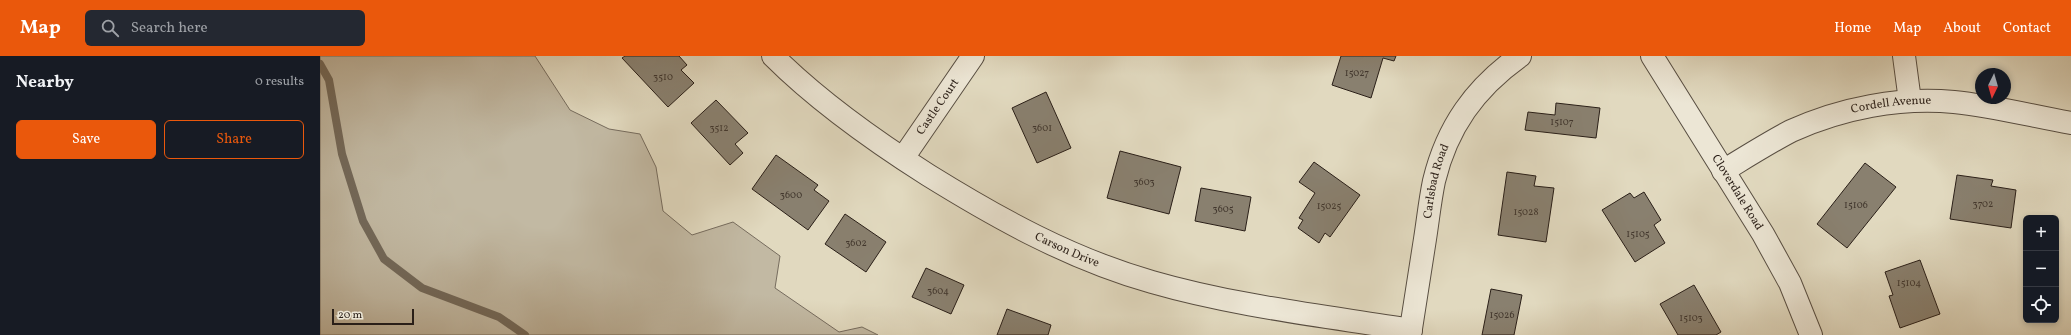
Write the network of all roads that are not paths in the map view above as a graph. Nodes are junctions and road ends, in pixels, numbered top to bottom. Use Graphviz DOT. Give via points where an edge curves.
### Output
graph roads {
  1 [pos="773,56"];
  2 [pos="973,56"];
  3 [pos="1520,56"];
  4 [pos="1652,56"];
  5 [pos="1904,56"];
  6 [pos="1910,101"];
  7 [pos="2071,123"];
  8 [pos="903,158"];
  9 [pos="1723,171"];
  10 [pos="1411,333"];
  11 [pos="1811,335"];
  1 -- 8 [label="street, Carson Drive" via="841,116"];
  2 -- 8 [label="street, Castle Court"];
  3 -- 10 [label="street, Carlsbad Road" via="1497,72 1481,89 1459,119 1443,153 1434,182"];
  4 -- 9 [label="street, Cloverdale Road"];
  5 -- 6 [label="street"];
  6 -- 7 [label="street, Cordell Avenue" via="1954,102"];
  6 -- 9 [label="street, Cordell Avenue" via="1876,105 1833,115 1792,131"];
  8 -- 10 [label="street, Carson Drive" via="976,205 1021,229 1114,270 1215,298"];
  9 -- 11 [label="street, Cloverdale Road" via="1790,282"];
}
